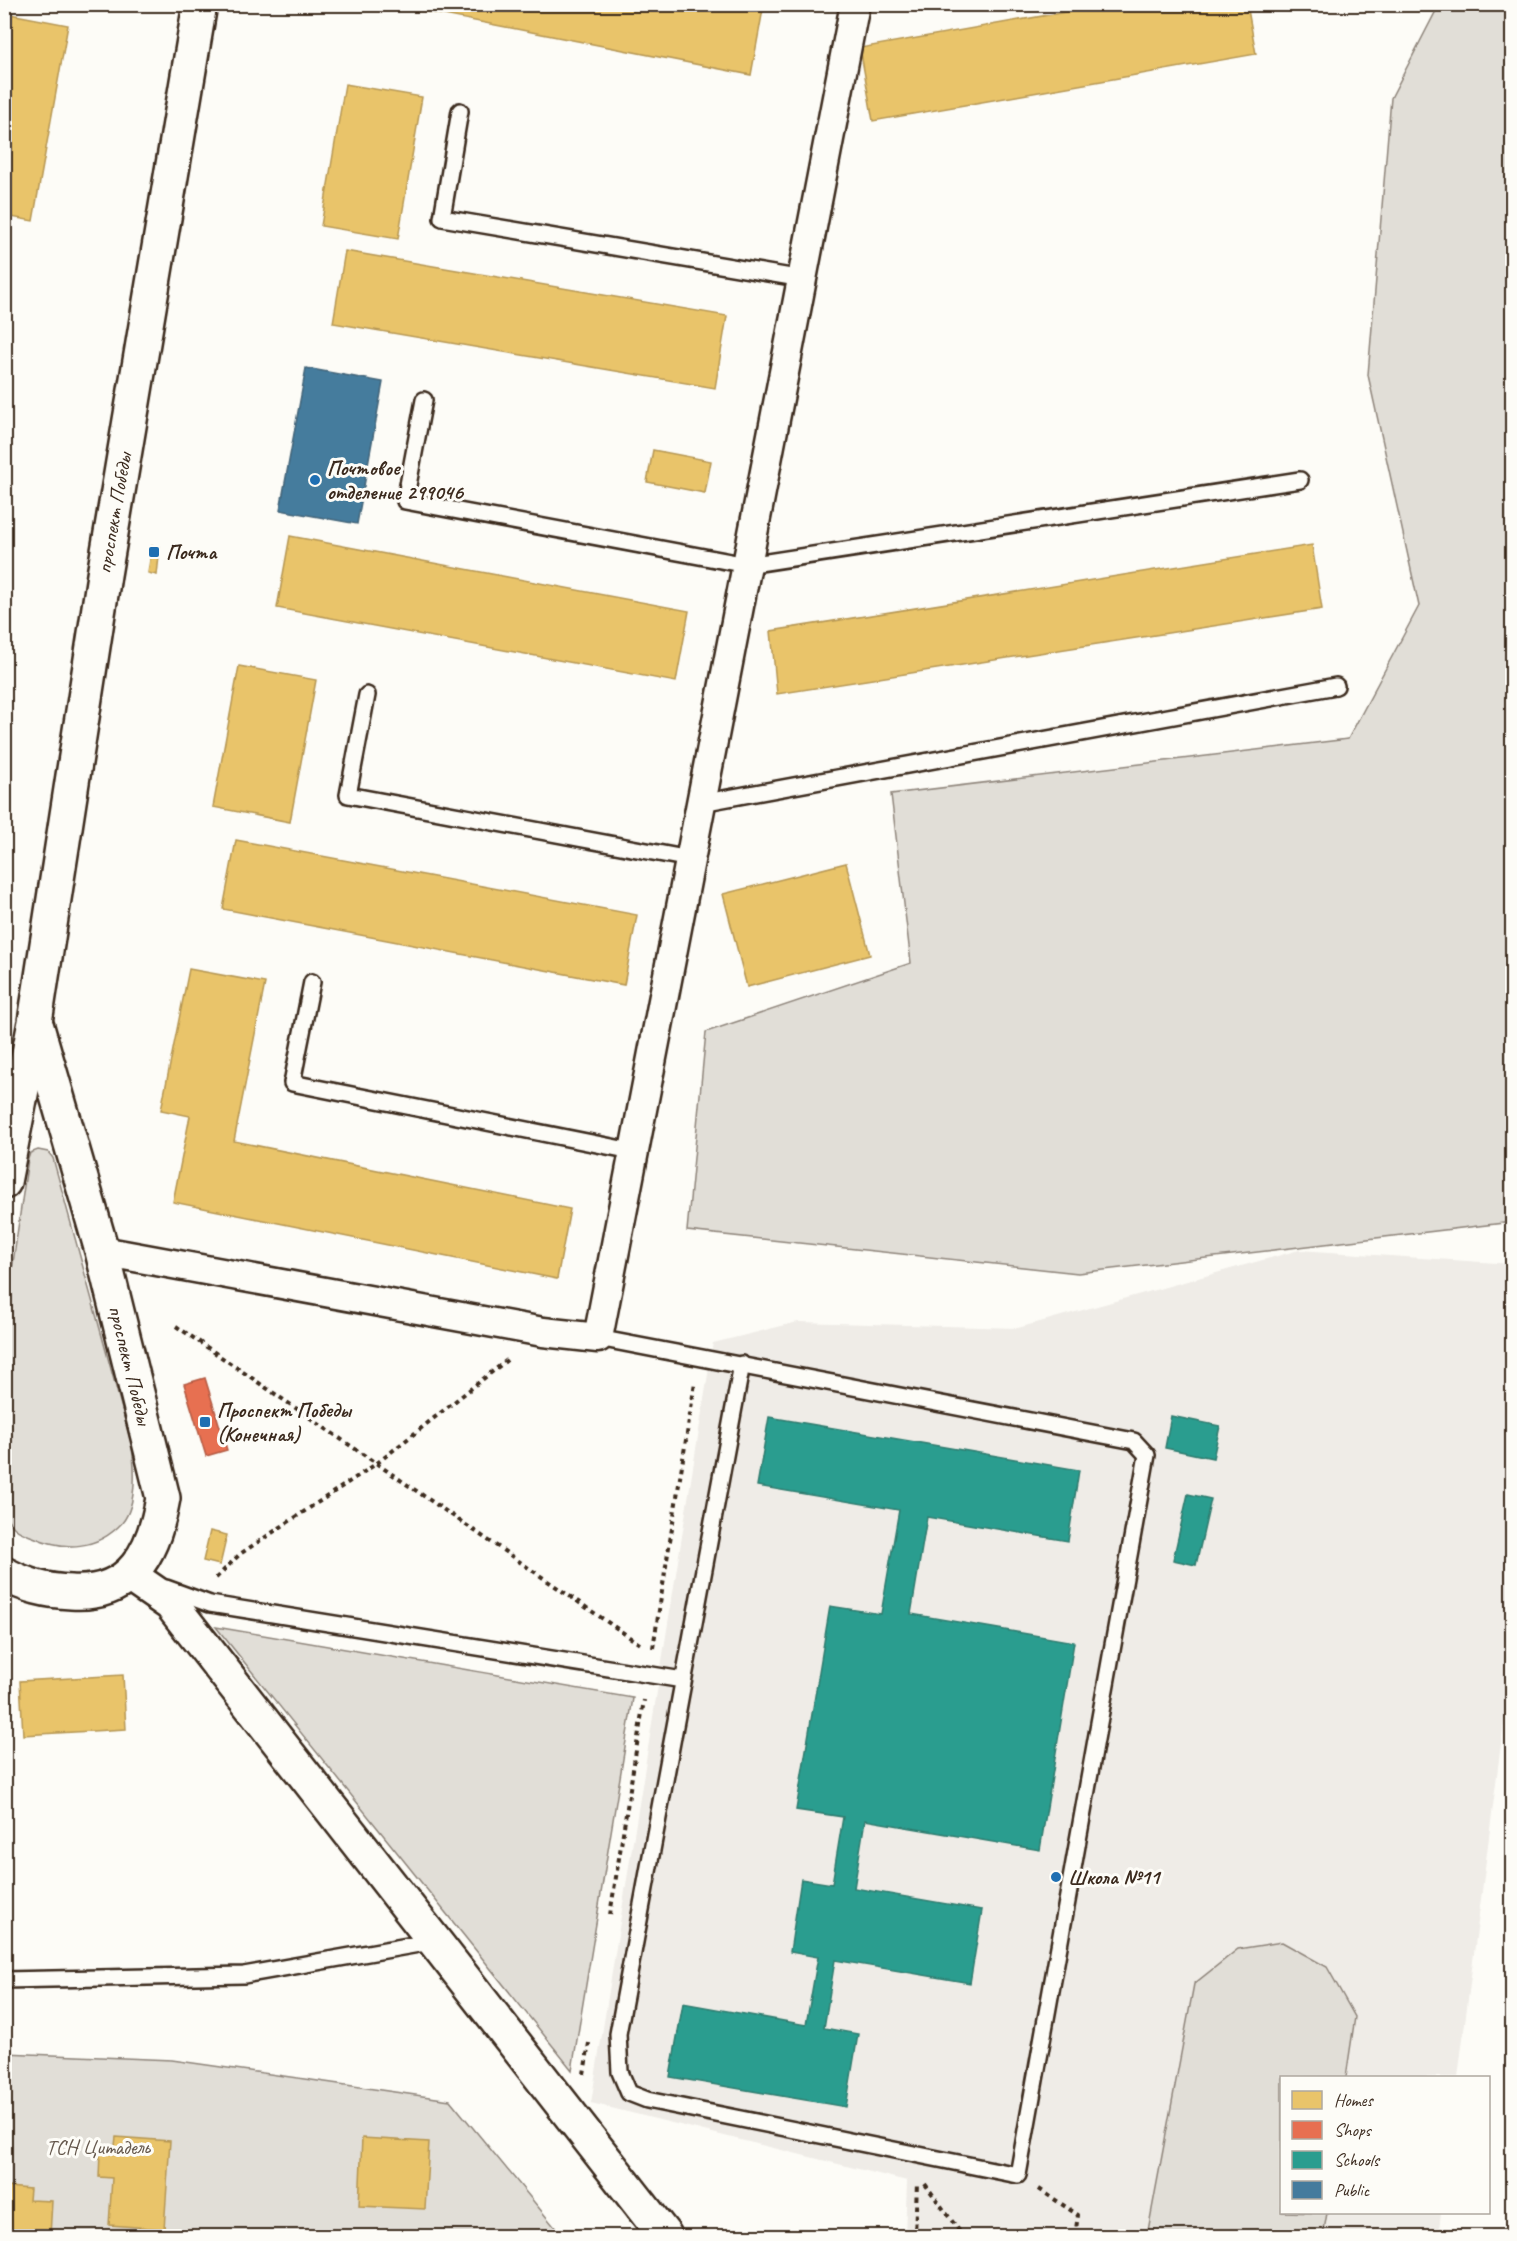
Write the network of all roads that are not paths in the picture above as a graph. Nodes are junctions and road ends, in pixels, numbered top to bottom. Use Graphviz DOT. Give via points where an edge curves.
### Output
graph roads {
  1 [pos="200,4"];
  2 [pos="855,4"];
  3 [pos="460,111"];
  4 [pos="803,279"];
  5 [pos="424,399"];
  6 [pos="1300,480"];
  7 [pos="747,565"];
  8 [pos="1336,686"];
  9 [pos="367,695"];
  10 [pos="701,803"];
  11 [pos="690,859"];
  12 [pos="312,982"];
  13 [pos="35,1022"];
  14 [pos="632,1151"];
  15 [pos="4,1182"];
  16 [pos="102,1251"];
  17 [pos="598,1338"];
  18 [pos="742,1364"];
  19 [pos="4,1575"];
  20 [pos="129,1575"];
  21 [pos="683,1680"];
  22 [pos="436,1941"];
  23 [pos="4,1980"];
  24 [pos="665,2236"];
  1 -- 13 [label="street, проспект Победы" via="104,575"];
  2 -- 4 [label="street"];
  3 -- 4 [label="lane" via="442,218"];
  4 -- 7 [label="street"];
  5 -- 7 [label="lane" via="405,501"];
  6 -- 7 [label="lane"];
  7 -- 10 [label="street"];
  8 -- 10 [label="lane"];
  9 -- 11 [label="lane" via="348,795"];
  10 -- 11 [label="street"];
  11 -- 14 [label="street"];
  12 -- 14 [label="lane" via="292,1083"];
  13 -- 15 [label="street, проспект Победы"];
  13 -- 16 [label="street, проспект Победы"];
  14 -- 17 [label="street"];
  16 -- 17 [label="street" via="543,1332"];
  16 -- 20 [label="street, проспект Победы" via="163,1498 152,1540 143,1560"];
  17 -- 18 [label="lane"];
  18 -- 21 [label="lane"];
  18 -- 21 [label="lane" via="1134,1442 1146,1455 1018,2175 647,2100 629,2093 620,2072 618,2034"];
  19 -- 20 [label="street, проспект Победы" via="49,1591 84,1593 108,1588"];
  20 -- 21 [label="lane" via="222,1606"];
  20 -- 22 [label="street" via="171,1604"];
  22 -- 23 [label="lane" via="244,1975"];
  22 -- 24 [label="street"];
}
